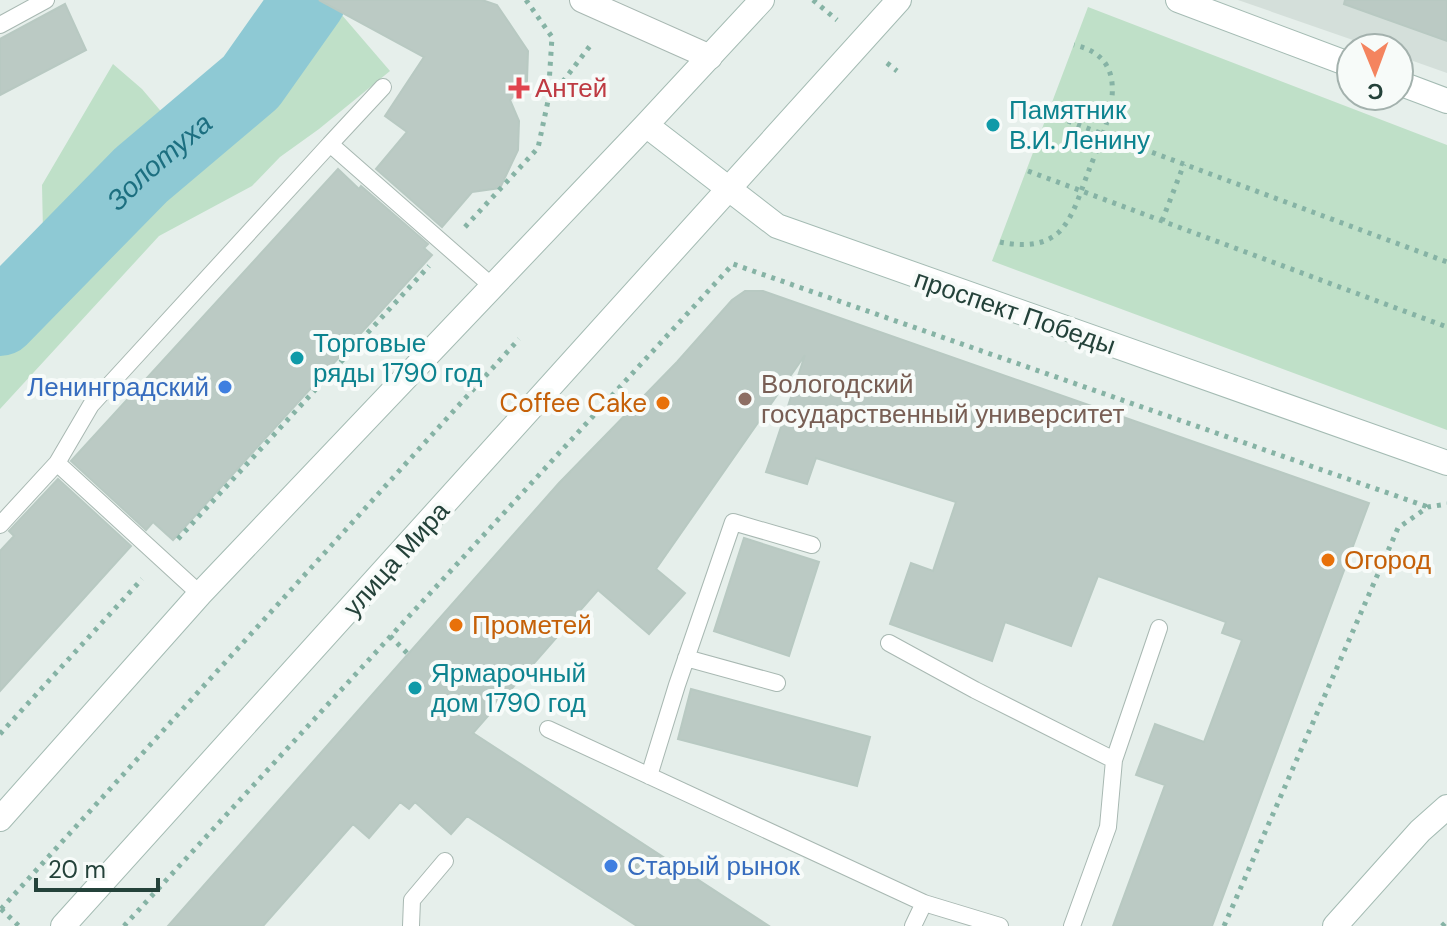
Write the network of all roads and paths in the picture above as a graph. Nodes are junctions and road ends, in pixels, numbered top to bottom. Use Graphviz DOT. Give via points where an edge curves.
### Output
graph roads {
  1 [pos="46,0"];
  2 [pos="526,0"];
  3 [pos="582,0"];
  4 [pos="762,0"];
  5 [pos="899,0"];
  6 [pos="1178,0"];
  7 [pos="614,14"];
  8 [pos="0,25"];
  9 [pos="1074,45"];
  10 [pos="710,57"];
  11 [pos="1335,59"];
  12 [pos="383,87"];
  13 [pos="1415,89"];
  14 [pos="548,101"];
  15 [pos="1447,101"];
  16 [pos="1049,114"];
  17 [pos="646,125"];
  18 [pos="1104,134"];
  19 [pos="330,144"];
  20 [pos="1184,164"];
  21 [pos="1028,171"];
  22 [pos="729,191"];
  23 [pos="1081,191"];
  24 [pos="1162,221"];
  25 [pos="1000,242"];
  26 [pos="447,246"];
  27 [pos="1447,262"];
  28 [pos="493,287"];
  29 [pos="1447,327"];
  30 [pos="519,339"];
  31 [pos="57,463"];
  32 [pos="1447,463"];
  33 [pos="1447,504"];
  34 [pos="1428,507"];
  35 [pos="0,525"];
  36 [pos="812,545"];
  37 [pos="161,558"];
  38 [pos="200,594"];
  39 [pos="1159,628"];
  40 [pos="390,636"];
  41 [pos="889,643"];
  42 [pos="408,654"];
  43 [pos="686,658"];
  44 [pos="777,683"];
  45 [pos="548,729"];
  46 [pos="0,734"];
  47 [pos="1114,760"];
  48 [pos="649,776"];
  49 [pos="1447,807"];
  50 [pos="0,819"];
  51 [pos="445,861"];
  52 [pos="924,903"];
  53 [pos="0,909"];
  54 [pos="1447,921"];
  55 [pos="19,926"];
  56 [pos="63,926"];
  57 [pos="124,926"];
  58 [pos="411,926"];
  59 [pos="913,926"];
  60 [pos="1000,926"];
  61 [pos="1072,926"];
  62 [pos="1224,926"];
  63 [pos="1335,926"];
  64 [pos="1442,926"];
  1 -- 8 [label="lane"];
  2 -- 14 [label="path" via="552,37"];
  3 -- 7 [label="main road"];
  4 -- 10 [label="main road"];
  5 -- 22 [label="main road, улица Мира"];
  6 -- 11 [label="main road"];
  7 -- 10 [label="main road"];
  7 -- 14 [label="path"];
  9 -- 18 [label="path" via="1099,57 1113,82"];
  10 -- 17 [label="main road"];
  12 -- 19 [label="lane"];
  13 -- 15 [label="main road"];
  14 -- 26 [label="path" via="538,148"];
  16 -- 18 [label="path"];
  17 -- 22 [label="main road"];
  17 -- 28 [label="main road"];
  18 -- 20 [label="path"];
  18 -- 23 [label="path"];
  19 -- 26 [label="lane"];
  19 -- 31 [label="lane" via="91,405"];
  20 -- 24 [label="path"];
  20 -- 27 [label="path"];
  21 -- 23 [label="path"];
  22 -- 32 [label="main road, проспект Победы" via="777,226"];
  22 -- 56 [label="main road, улица Мира"];
  23 -- 24 [label="path"];
  23 -- 25 [label="path" via="1059,232 1048,239"];
  24 -- 29 [label="path"];
  26 -- 28 [label="lane"];
  26 -- 37 [label="path"];
  28 -- 38 [label="main road"];
  30 -- 53 [label="path"];
  31 -- 35 [label="lane"];
  31 -- 37 [label="lane"];
  33 -- 34 [label="path"];
  34 -- 40 [label="path" via="733,264"];
  34 -- 62 [label="path" via="1398,528"];
  36 -- 43 [label="lane" via="733,522"];
  37 -- 38 [label="lane"];
  37 -- 46 [label="path"];
  38 -- 50 [label="main road"];
  39 -- 47 [label="lane"];
  40 -- 42 [label="path"];
  40 -- 57 [label="path"];
  41 -- 47 [label="lane"];
  43 -- 44 [label="lane"];
  43 -- 48 [label="lane"];
  45 -- 48 [label="lane"];
  47 -- 61 [label="lane" via="1108,827"];
  48 -- 52 [label="lane"];
  49 -- 63 [label="main road"];
  51 -- 58 [label="lane" via="412,900"];
  52 -- 59 [label="lane"];
  52 -- 60 [label="lane"];
  53 -- 55 [label="path"];
  54 -- 64 [label="path"];
}
